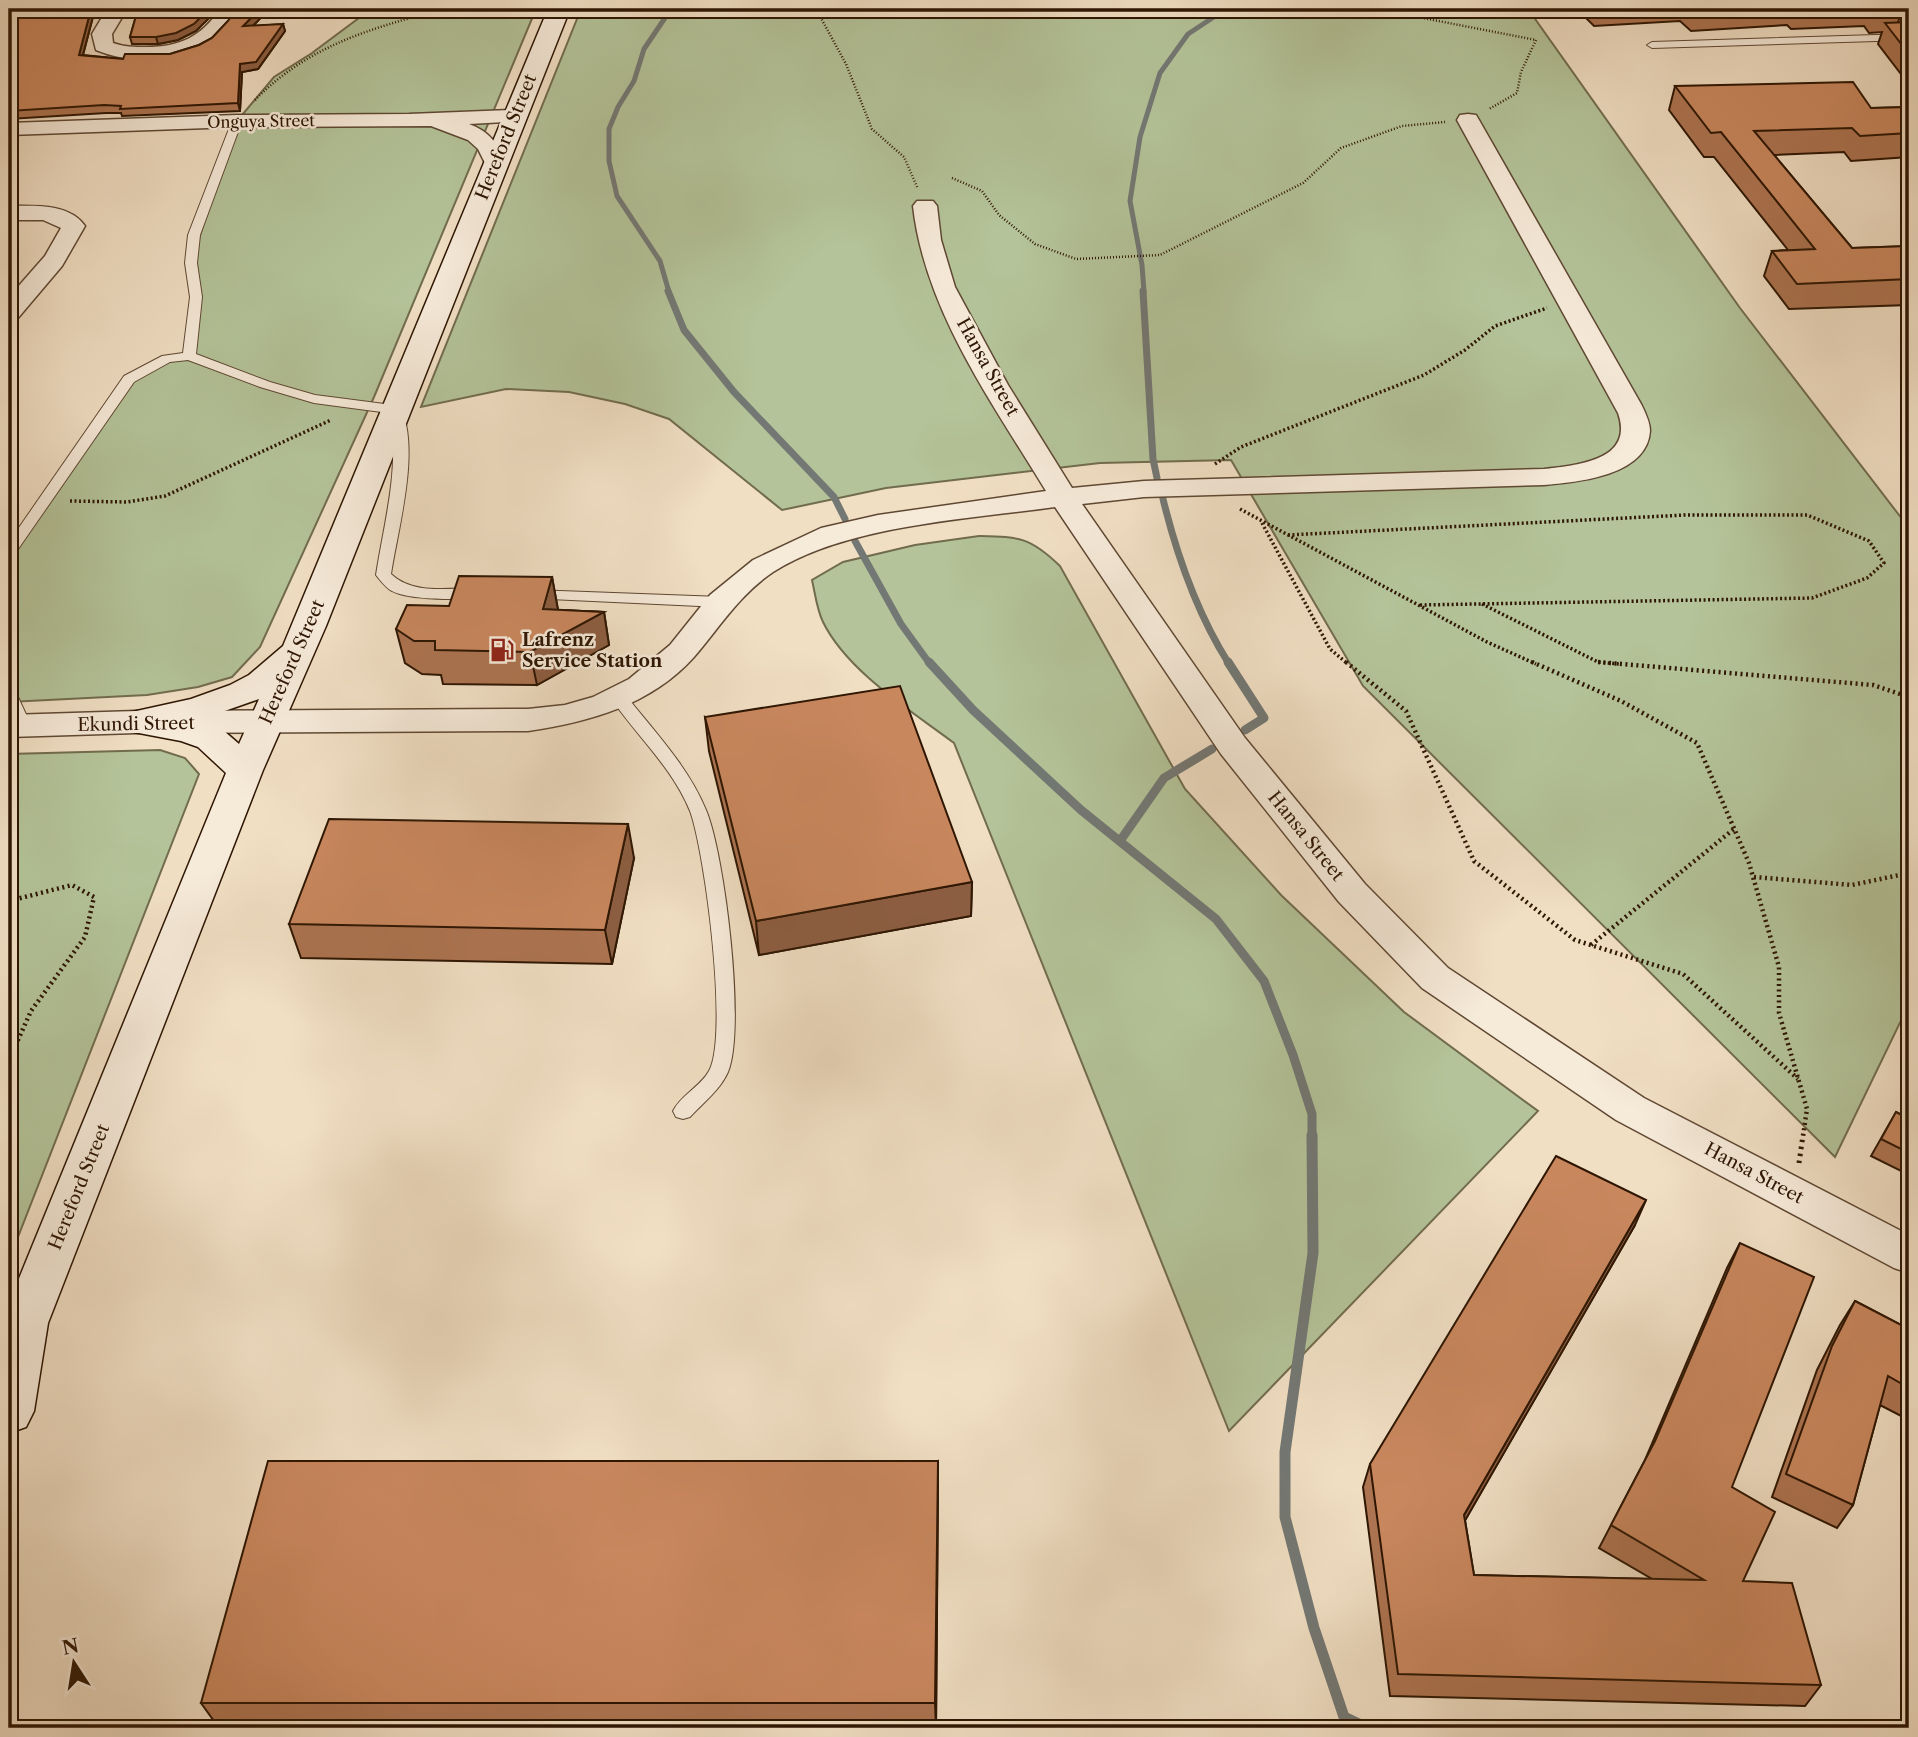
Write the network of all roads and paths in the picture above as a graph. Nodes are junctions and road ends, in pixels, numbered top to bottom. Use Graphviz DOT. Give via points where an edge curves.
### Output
graph roads {
  1 [pos="117,9"];
  2 [pos="230,9"];
  3 [pos="442,9"];
  4 [pos="559,9"];
  5 [pos="752,9"];
  6 [pos="816,9"];
  7 [pos="1377,9"];
  8 [pos="1052,15"];
  9 [pos="820,17"];
  10 [pos="1909,37"];
  11 [pos="1652,45"];
  12 [pos="513,116"];
  13 [pos="409,120"];
  14 [pos="1468,120"];
  15 [pos="237,121"];
  16 [pos="9,129"];
  17 [pos="496,164"];
  18 [pos="952,178"];
  19 [pos="925,206"];
  20 [pos="9,213"];
  21 [pos="1568,297"];
  22 [pos="13,301"];
  23 [pos="189,356"];
  24 [pos="357,408"];
  25 [pos="395,409"];
  26 [pos="1193,487"];
  27 [pos="1064,497"];
  28 [pos="44,501"];
  29 [pos="1261,522"];
  30 [pos="1288,535"];
  31 [pos="9,552"];
  32 [pos="721,602"];
  33 [pos="1481,604"];
  34 [pos="1420,605"];
  35 [pos="309,626"];
  36 [pos="9,695"];
  37 [pos="1909,696"];
  38 [pos="618,697"];
  39 [pos="136,723"];
  40 [pos="264,724"];
  41 [pos="16,725"];
  42 [pos="245,770"];
  43 [pos="1734,828"];
  44 [pos="1909,873"];
  45 [pos="1754,877"];
  46 [pos="9,901"];
  47 [pos="1591,944"];
  48 [pos="9,1060"];
  49 [pos="1798,1079"];
  50 [pos="683,1111"];
  51 [pos="1794,1195"];
  52 [pos="1909,1255"];
  53 [pos="18,1334"];
  54 [pos="9,1411"];
  1 -- 2 [label="street" via="102,34 103,46 118,53 163,54 192,48 210,37"];
  3 -- 15 [label="path" via="352,35 312,53 274,77"];
  4 -- 12 [label="main road, Hereford Street"];
  5 -- 9 [label="path"];
  6 -- 9 [label="path"];
  7 -- 14 [label="path" via="1536,40 1517,93"];
  8 -- 9 [label="path"];
  9 -- 19 [label="path" via="846,64 872,129 904,157"];
  10 -- 11 [label="lane"];
  12 -- 13 [label="street, Onguya Street"];
  12 -- 17 [label="main road, Hereford Street"];
  13 -- 15 [label="street, Onguya Street"];
  13 -- 17 [label="street" via="471,132 482,139"];
  14 -- 18 [label="path" via="1402,126 1341,148 1303,183 1160,255 1076,258 1035,244 999,215 982,191"];
  14 -- 21 [label="street, Ekundi Street"];
  15 -- 16 [label="street, Onguya Street"];
  15 -- 23 [label="lane" via="194,234 191,263 196,297"];
  17 -- 25 [label="main road, Hereford Street"];
  19 -- 27 [label="street, Hansa Street" via="943,287"];
  20 -- 22 [label="street" via="66,218 73,226 46,269"];
  21 -- 26 [label="path" via="1495,326 1424,374 1241,447"];
  21 -- 26 [label="street, Ekundi Street" via="1635,423 1632,445 1602,467 1544,477"];
  23 -- 24 [label="lane" via="276,390"];
  23 -- 28 [label="lane" via="167,359 129,379"];
  24 -- 25 [label="lane"];
  24 -- 28 [label="path" via="165,496 127,502"];
  25 -- 32 [label="lane" via="401,452 383,575 397,588 424,593"];
  25 -- 35 [label="main road, Hereford Street"];
  26 -- 27 [label="street, Ekundi Street"];
  26 -- 29 [label="path"];
  27 -- 32 [label="street, Ekundi Street" via="831,534 763,566"];
  27 -- 51 [label="street, Hansa Street" via="1233,746 1352,893 1435,978 1630,1109"];
  28 -- 31 [label="lane"];
  29 -- 30 [label="path"];
  29 -- 47 [label="path" via="1330,649 1406,710 1474,861 1575,940"];
  30 -- 33 [label="path" via="1685,515 1807,515 1869,541 1884,563 1867,578 1812,598"];
  30 -- 34 [label="path"];
  32 -- 38 [label="street, Ekundi Street" via="681,652 640,686"];
  33 -- 34 [label="path"];
  33 -- 37 [label="path" via="1598,662 1873,685"];
  34 -- 43 [label="path" via="1486,642 1621,701 1697,743"];
  35 -- 39 [label="main road" via="285,664 262,681 184,714"];
  35 -- 40 [label="main road, Hereford Street"];
  36 -- 41 [label="lane"];
  38 -- 40 [label="street, Ekundi Street" via="566,715 528,720"];
  38 -- 50 [label="lane" via="670,760 698,811 710,849 725,1029 719,1071"];
  39 -- 40 [label="street, Ekundi Street"];
  39 -- 41 [label="street, Ekundi Street"];
  39 -- 42 [label="main road" via="187,730 211,739"];
  40 -- 42 [label="main road, Hereford Street"];
  42 -- 53 [label="main road, Hereford Street"];
  43 -- 45 [label="path"];
  43 -- 47 [label="path"];
  44 -- 45 [label="path" via="1852,885"];
  45 -- 49 [label="path" via="1779,967 1779,1013"];
  46 -- 48 [label="path" via="72,885 94,897 85,937 31,1011"];
  47 -- 49 [label="path" via="1683,974"];
  49 -- 51 [label="path" via="1807,1109"];
  51 -- 52 [label="street, Hansa Street"];
  53 -- 54 [label="main road, Hereford Street"];
}
